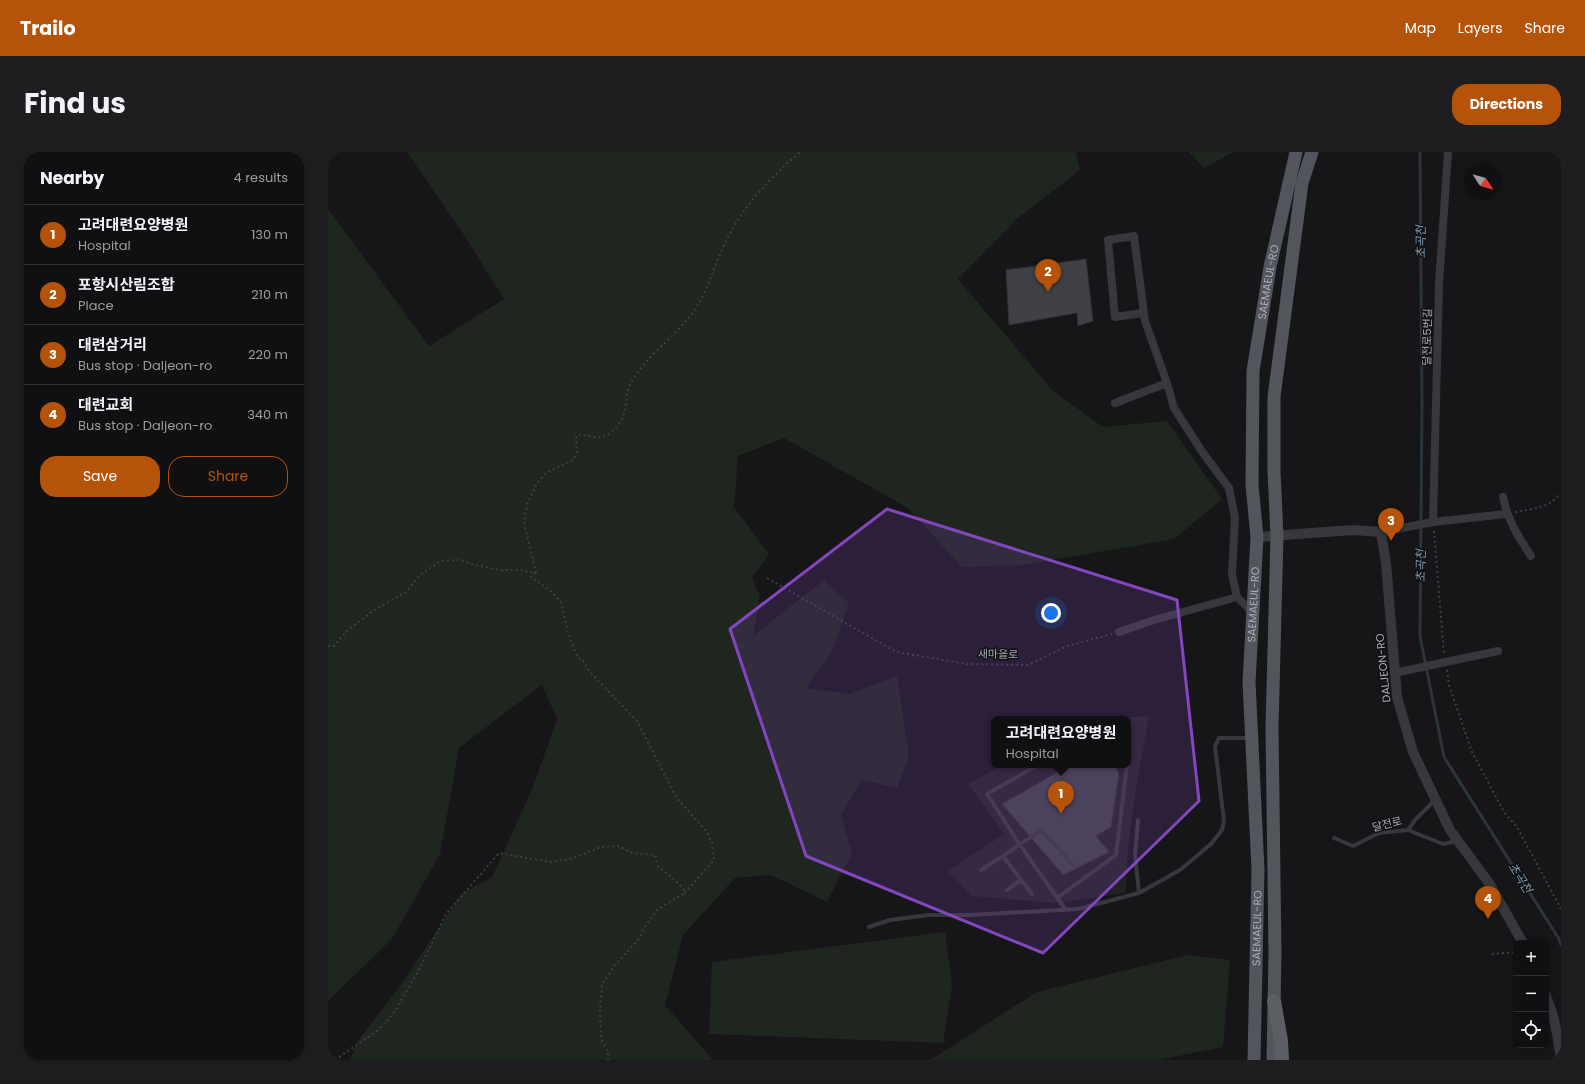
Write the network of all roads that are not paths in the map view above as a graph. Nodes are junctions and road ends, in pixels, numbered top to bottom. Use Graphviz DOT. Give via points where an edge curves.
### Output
graph roads {
  1 [pos="1296,152"];
  2 [pos="1312,152"];
  3 [pos="1448,152"];
  4 [pos="1143,313"];
  5 [pos="1167,383"];
  6 [pos="1114,403"];
  7 [pos="1503,497"];
  8 [pos="1506,514"];
  9 [pos="1431,523"];
  10 [pos="1381,532"];
  11 [pos="1277,536"];
  12 [pos="1257,537"];
  13 [pos="1531,556"];
  14 [pos="1237,597"];
  15 [pos="1252,612"];
  16 [pos="1119,632"];
  17 [pos="1498,651"];
  18 [pos="1397,672"];
  19 [pos="1251,738"];
  20 [pos="1033,768"];
  21 [pos="1127,768"];
  22 [pos="1436,800"];
  23 [pos="1138,820"];
  24 [pos="1408,830"];
  25 [pos="1334,838"];
  26 [pos="1458,840"];
  27 [pos="1020,845"];
  28 [pos="1004,856"];
  29 [pos="1073,865"];
  30 [pos="981,870"];
  31 [pos="1021,880"];
  32 [pos="1007,890"];
  33 [pos="1139,893"];
  34 [pos="1032,894"];
  35 [pos="1056,898"];
  36 [pos="1065,910"];
  37 [pos="869,927"];
  38 [pos="1521,940"];
  39 [pos="1274,1001"];
  40 [pos="1549,1004"];
  41 [pos="1254,1060"];
  42 [pos="1273,1060"];
  43 [pos="1282,1060"];
  44 [pos="1561,1060"];
  1 -- 12 [label="main road, SAEMAEUL-RO" via="1270,267 1253,371 1252,485"];
  2 -- 11 [label="main road, SAEMAEUL-RO" via="1302,183 1274,397"];
  3 -- 9 [label="street, 달전로5번길" via="1439,284"];
  4 -- 4 [label="street" via="1134,236 1108,240 1115,317"];
  4 -- 5 [label="street"];
  5 -- 6 [label="street"];
  5 -- 14 [label="street" via="1174,408 1229,488 1235,518 1232,574"];
  7 -- 8 [label="street"];
  8 -- 9 [label="street"];
  8 -- 13 [label="street"];
  9 -- 10 [label="street"];
  10 -- 11 [label="street" via="1353,530"];
  10 -- 18 [label="street, DALJEON-RO"];
  11 -- 12 [label="street"];
  11 -- 39 [label="main road, SAEMAEUL-RO" via="1272,727"];
  12 -- 15 [label="main road, SAEMAEUL-RO"];
  14 -- 15 [label="street"];
  14 -- 16 [label="street"];
  15 -- 19 [label="main road, SAEMAEUL-RO" via="1249,682"];
  17 -- 18 [label="street"];
  18 -- 22 [label="street, DALJEON-RO" via="1397,697 1413,752"];
  19 -- 33 [label="lane" via="1219,738 1215,746 1224,821 1222,830 1211,844 1180,870"];
  19 -- 41 [label="main road, SAEMAEUL-RO" via="1258,870"];
  20 -- 27 [label="lane" via="987,794"];
  21 -- 35 [label="lane" via="1116,855"];
  22 -- 24 [label="lane, 달전로"];
  22 -- 26 [label="street, DALJEON-RO" via="1450,830"];
  23 -- 33 [label="lane" via="1135,854"];
  24 -- 25 [label="lane, 달전로" via="1379,833 1353,846"];
  24 -- 26 [label="lane" via="1443,844"];
  26 -- 38 [label="street, DALJEON-RO" via="1489,883"];
  27 -- 28 [label="lane"];
  27 -- 29 [label="lane" via="1041,830"];
  27 -- 35 [label="lane"];
  28 -- 30 [label="lane"];
  28 -- 31 [label="lane"];
  31 -- 32 [label="lane"];
  31 -- 34 [label="lane"];
  33 -- 36 [label="lane"];
  35 -- 36 [label="lane"];
  36 -- 37 [label="lane" via="929,915 890,920"];
  39 -- 42 [label="main road, SAEMAEUL-RO"];
  39 -- 43 [label="highway"];
  40 -- 44 [label="street"];
}
